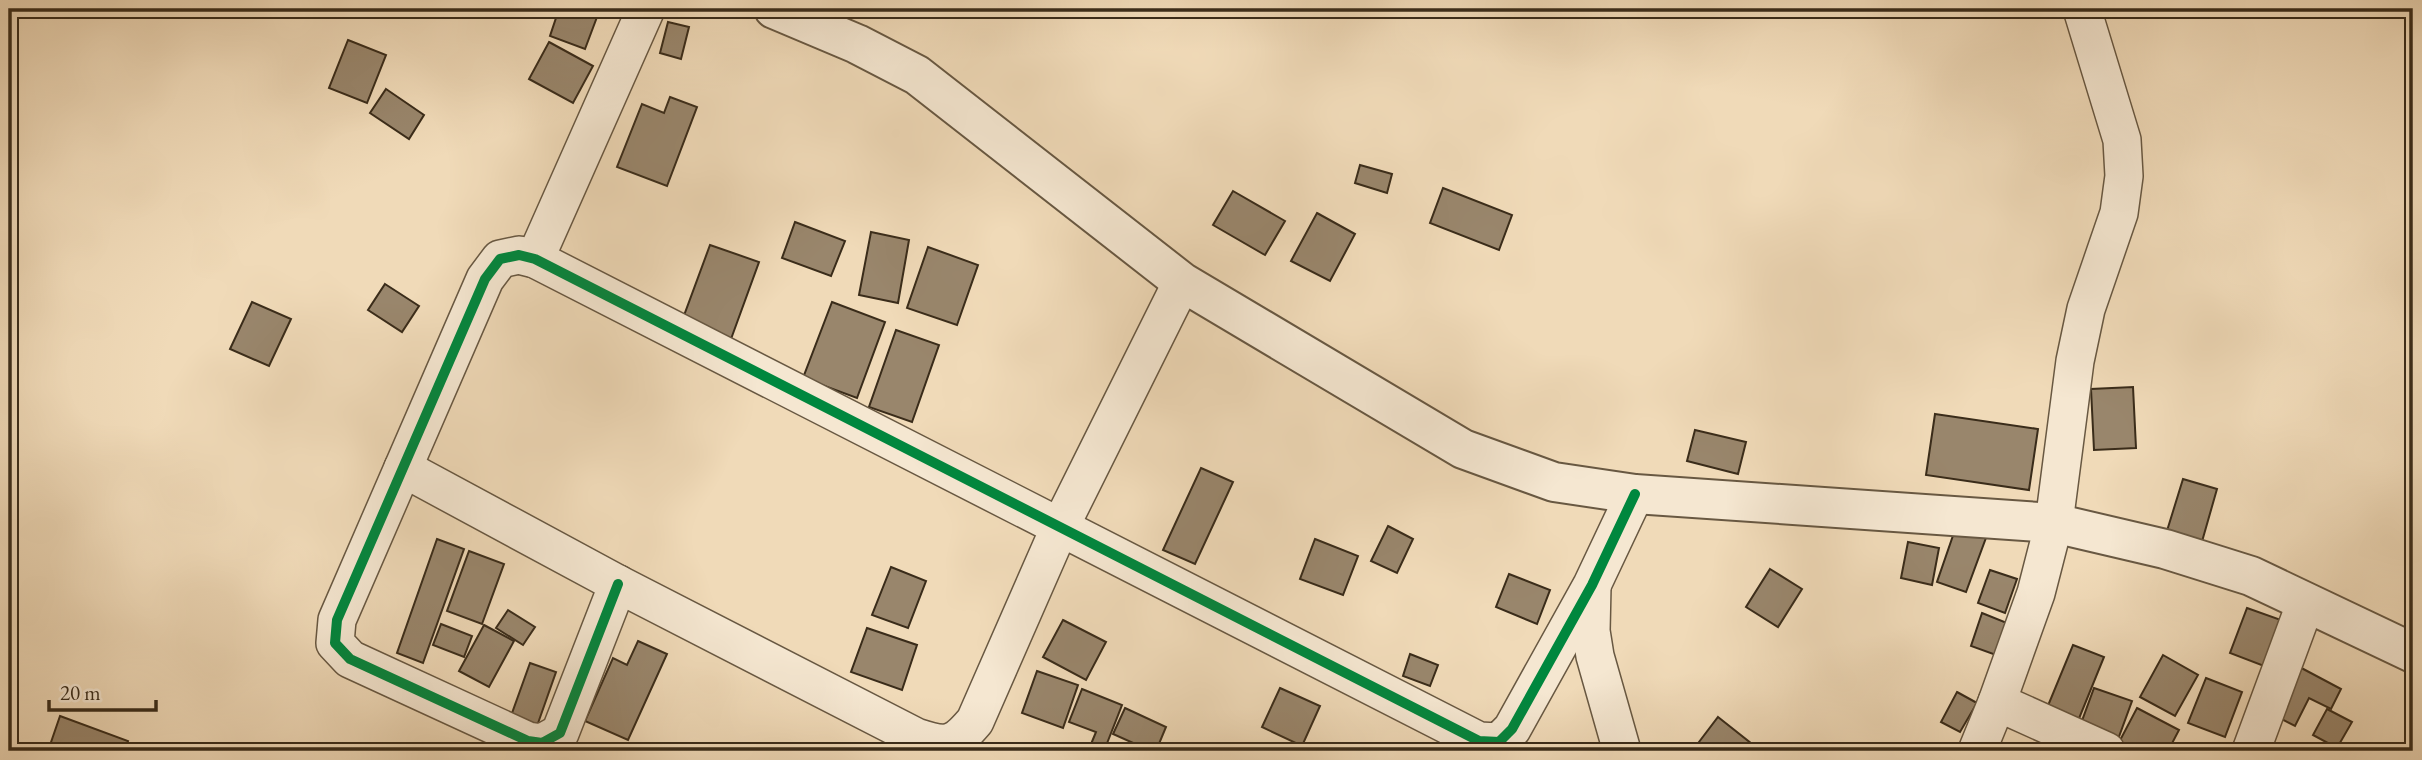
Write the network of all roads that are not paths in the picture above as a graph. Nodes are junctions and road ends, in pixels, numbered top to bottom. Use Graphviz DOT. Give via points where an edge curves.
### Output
graph roads {
  1 [pos="646,9"];
  2 [pos="774,9"];
  3 [pos="2082,9"];
  4 [pos="535,259"];
  5 [pos="1182,282"];
  6 [pos="403,468"];
  7 [pos="1635,494"];
  8 [pos="2054,523"];
  9 [pos="1060,527"];
  10 [pos="618,584"];
  11 [pos="1592,585"];
  12 [pos="2306,602"];
  13 [pos="2413,653"];
  14 [pos="1997,702"];
  15 [pos="1497,747"];
  16 [pos="1622,751"];
  17 [pos="1977,751"];
  18 [pos="2106,751"];
  19 [pos="2251,751"];
  1 -- 4 [label="street"];
  2 -- 5 [label="street" via="917,75"];
  3 -- 8 [label="street" via="2122,140 2124,176 2119,213 2086,309 2075,361"];
  4 -- 6 [label="street" via="500,259 485,279"];
  4 -- 9 [label="street"];
  5 -- 7 [label="street" via="1464,449 1554,482"];
  5 -- 9 [label="street"];
  6 -- 10 [label="street"];
  6 -- 10 [label="street" via="337,620 335,643 350,659 528,741 542,743 560,733"];
  7 -- 8 [label="street"];
  7 -- 11 [label="street"];
  8 -- 12 [label="street" via="2226,568"];
  8 -- 14 [label="street" via="2036,593"];
  9 -- 10 [label="street" via="975,722 960,739 940,745 916,737"];
  9 -- 15 [label="street"];
  11 -- 15 [label="street" via="1512,729"];
  11 -- 16 [label="street" via="1595,656"];
  12 -- 13 [label="street"];
  12 -- 19 [label="street"];
  14 -- 17 [label="street"];
  14 -- 18 [label="street"];
}
